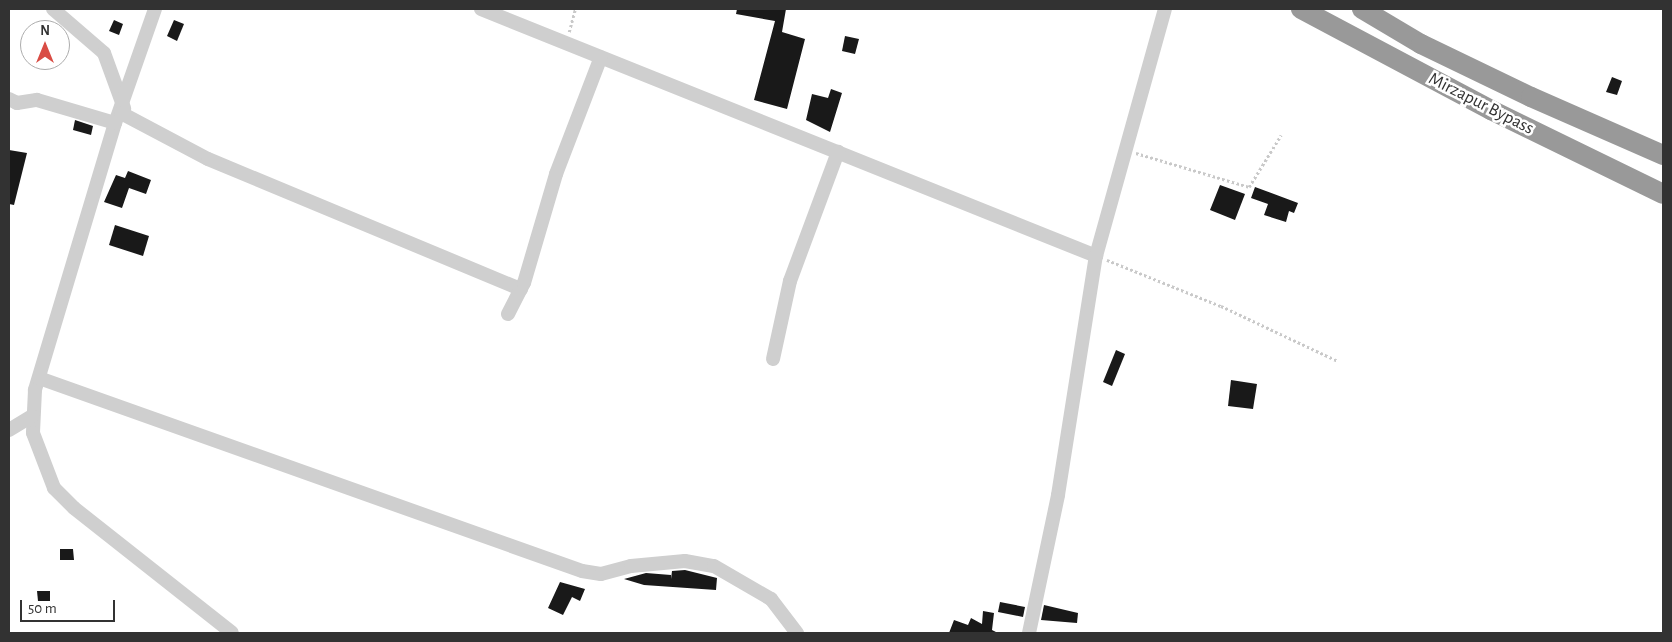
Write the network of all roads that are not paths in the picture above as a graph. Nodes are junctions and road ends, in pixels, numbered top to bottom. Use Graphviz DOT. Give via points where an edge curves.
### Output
graph roads {
  1 [pos="52,9"];
  2 [pos="155,9"];
  3 [pos="481,9"];
  4 [pos="1165,9"];
  5 [pos="1301,9"];
  6 [pos="1362,9"];
  7 [pos="601,57"];
  8 [pos="9,99"];
  9 [pos="120,115"];
  10 [pos="838,152"];
  11 [pos="1663,155"];
  12 [pos="1663,194"];
  13 [pos="1096,256"];
  14 [pos="521,289"];
  15 [pos="508,314"];
  16 [pos="773,359"];
  17 [pos="39,378"];
  18 [pos="32,416"];
  19 [pos="9,430"];
  20 [pos="232,633"];
  21 [pos="797,633"];
  22 [pos="1029,633"];
  1 -- 9 [label="street" via="104,53"];
  2 -- 9 [label="street"];
  3 -- 7 [label="street"];
  4 -- 13 [label="street"];
  5 -- 12 [label="highway, Mirzapur Bypass" via="1491,110"];
  6 -- 11 [label="highway" via="1489,77"];
  7 -- 10 [label="street"];
  7 -- 14 [label="street" via="556,174"];
  8 -- 9 [label="street" via="18,103 37,100"];
  9 -- 14 [label="street" via="208,159"];
  9 -- 17 [label="street"];
  10 -- 13 [label="street"];
  10 -- 16 [label="street" via="790,281"];
  13 -- 22 [label="street" via="1058,495"];
  14 -- 15 [label="street"];
  17 -- 18 [label="street"];
  17 -- 21 [label="street" via="582,571 601,574 631,566 684,561 714,566 771,599"];
  18 -- 19 [label="street"];
  18 -- 20 [label="street" via="37,448 54,488"];
}
